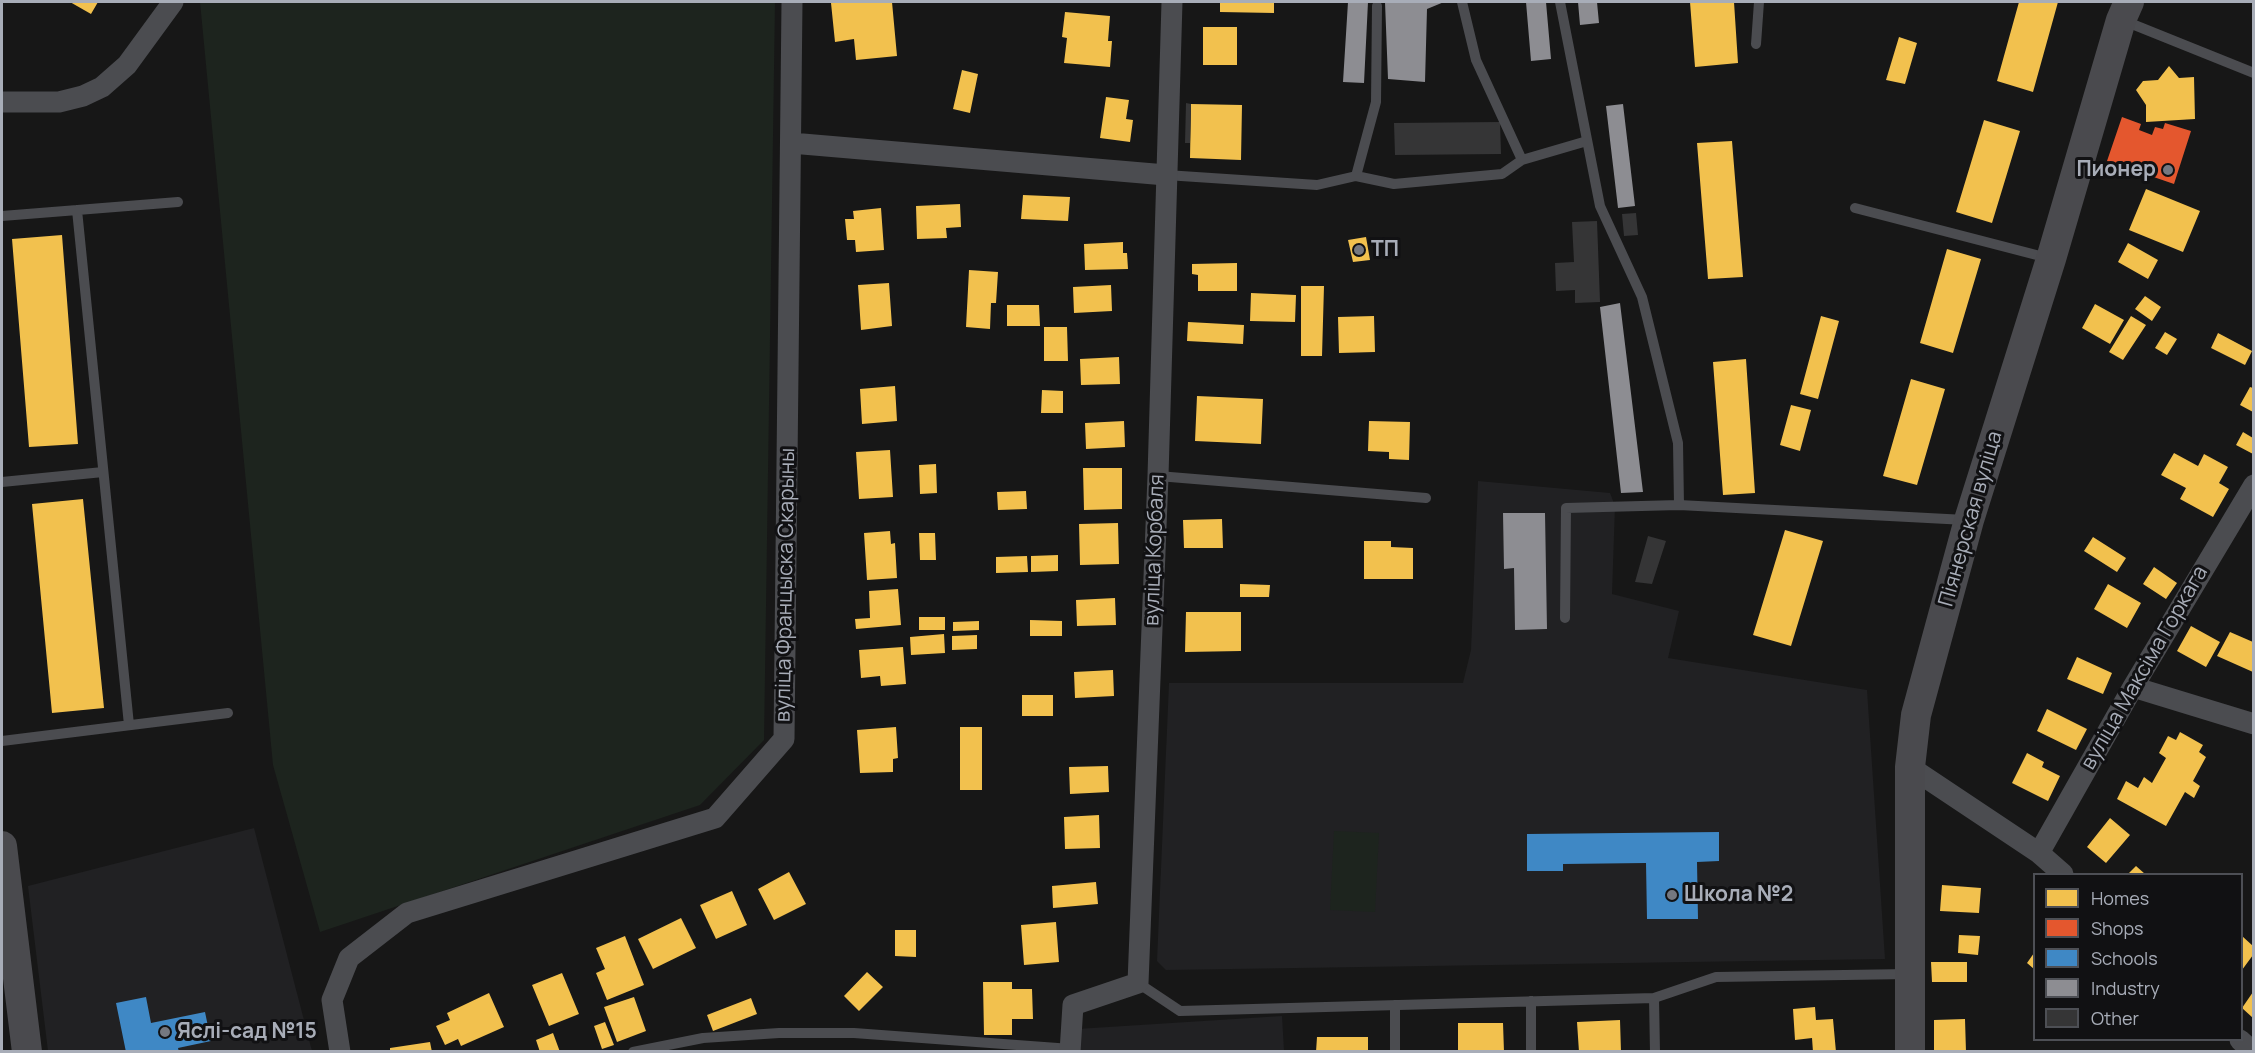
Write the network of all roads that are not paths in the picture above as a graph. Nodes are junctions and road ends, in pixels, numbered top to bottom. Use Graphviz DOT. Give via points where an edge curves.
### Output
graph roads {
  1 [pos="173,2"];
  2 [pos="792,2"];
  3 [pos="1172,2"];
  4 [pos="1462,2"];
  5 [pos="1560,2"];
  6 [pos="1759,2"];
  7 [pos="1377,6"];
  8 [pos="2125,11"];
  9 [pos="1756,44"];
  10 [pos="2253,74"];
  11 [pos="2,102"];
  12 [pos="1587,141"];
  13 [pos="791,143"];
  14 [pos="1522,159"];
  15 [pos="1166,175"];
  16 [pos="1356,176"];
  17 [pos="177,202"];
  18 [pos="1855,208"];
  19 [pos="77,210"];
  20 [pos="2,216"];
  21 [pos="2051,259"];
  22 [pos="103,472"];
  23 [pos="1158,476"];
  24 [pos="2,482"];
  25 [pos="2253,485"];
  26 [pos="1426,498"];
  27 [pos="1679,505"];
  28 [pos="1969,520"];
  29 [pos="1565,618"];
  30 [pos="2133,687"];
  31 [pos="228,713"];
  32 [pos="2253,724"];
  33 [pos="129,725"];
  34 [pos="2,741"];
  35 [pos="1911,767"];
  36 [pos="2,846"];
  37 [pos="2039,853"];
  38 [pos="2062,873"];
  39 [pos="1909,974"];
  40 [pos="1138,983"];
  41 [pos="11,991"];
  42 [pos="1654,998"];
  43 [pos="1531,1001"];
  44 [pos="1395,1005"];
  45 [pos="2241,1041"];
  46 [pos="1070,1050"];
  47 [pos="27,1052"];
  48 [pos="340,1052"];
  49 [pos="633,1052"];
  50 [pos="1395,1052"];
  51 [pos="1531,1052"];
  52 [pos="1655,1052"];
  53 [pos="1910,1052"];
  54 [pos="2253,1052"];
  1 -- 11 [label="street" via="128,65 102,87 59,102"];
  2 -- 13 [label="street, вуліца Францыска Скарыны"];
  3 -- 15 [label="street, вуліца Корбаля"];
  4 -- 14 [label="lane" via="1476,60"];
  5 -- 12 [label="lane"];
  6 -- 9 [label="lane"];
  7 -- 16 [label="lane" via="1376,102"];
  8 -- 10 [label="lane"];
  8 -- 21 [label="street, Піянерская вуліца"];
  12 -- 14 [label="lane"];
  12 -- 27 [label="lane" via="1600,206 1642,297 1678,443"];
  13 -- 15 [label="street"];
  13 -- 48 [label="street, вуліца Францыска Скарыны" via="784,739 715,818 407,913 349,958 332,1000"];
  14 -- 16 [label="lane" via="1502,174 1394,184"];
  15 -- 16 [label="lane" via="1317,185"];
  15 -- 23 [label="street, вуліца Корбаля"];
  17 -- 19 [label="lane"];
  18 -- 21 [label="lane"];
  19 -- 20 [label="lane"];
  19 -- 22 [label="lane"];
  21 -- 28 [label="street, Піянерская вуліца"];
  22 -- 24 [label="lane"];
  22 -- 33 [label="lane"];
  23 -- 26 [label="lane"];
  23 -- 40 [label="street, вуліца Корбаля"];
  25 -- 30 [label="street, вуліца Максіма Горкага"];
  27 -- 28 [label="lane"];
  27 -- 29 [label="lane" via="1566,507"];
  28 -- 35 [label="street, Піянерская вуліца" via="1916,715"];
  30 -- 32 [label="street"];
  30 -- 37 [label="street, вуліца Максіма Горкага"];
  31 -- 33 [label="lane"];
  33 -- 34 [label="lane"];
  35 -- 37 [label="street"];
  35 -- 39 [label="street, Піянерская вуліца"];
  36 -- 41 [label="street"];
  37 -- 38 [label="street"];
  39 -- 42 [label="lane" via="1716,977"];
  39 -- 53 [label="street, Піянерская вуліца"];
  40 -- 44 [label="lane" via="1180,1011"];
  40 -- 46 [label="street" via="1073,1005"];
  41 -- 47 [label="street"];
  42 -- 43 [label="lane"];
  42 -- 52 [label="lane"];
  43 -- 44 [label="lane"];
  43 -- 51 [label="lane"];
  44 -- 50 [label="lane"];
  45 -- 54 [label="street"];
  46 -- 49 [label="lane" via="844,1033 779,1033 704,1038"];
}
